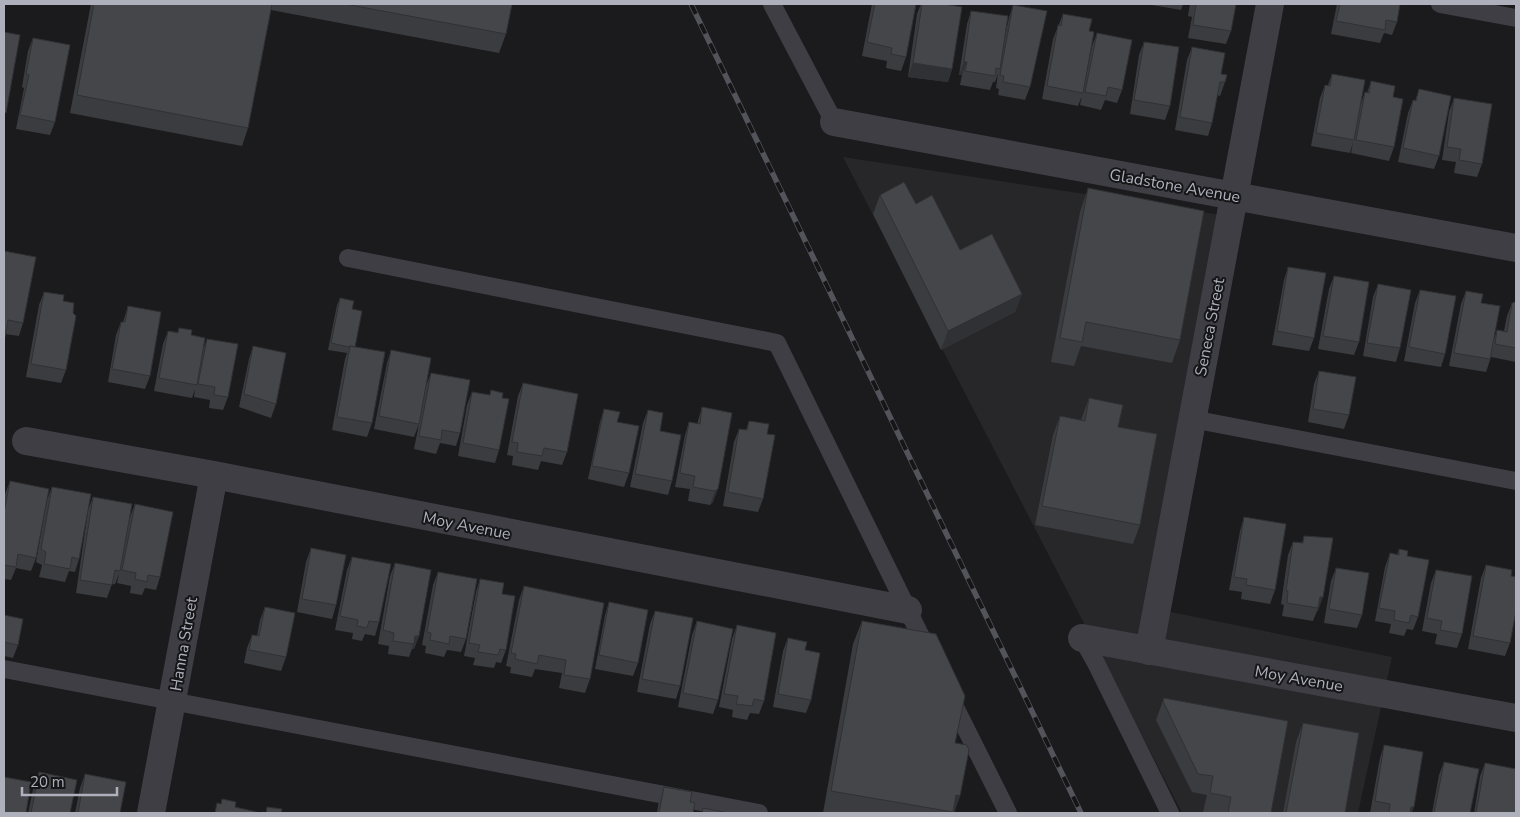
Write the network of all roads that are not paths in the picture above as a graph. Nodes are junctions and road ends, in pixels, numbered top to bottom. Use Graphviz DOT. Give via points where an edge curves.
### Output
graph roads {
  1 [pos="772,4"];
  2 [pos="1270,4"];
  3 [pos="1440,4"];
  4 [pos="1516,18"];
  5 [pos="834,122"];
  6 [pos="1234,195"];
  7 [pos="1516,248"];
  8 [pos="348,258"];
  9 [pos="1192,419"];
  10 [pos="26,441"];
  11 [pos="214,475"];
  12 [pos="1516,481"];
  13 [pos="908,610"];
  14 [pos="1082,638"];
  15 [pos="1149,651"];
  16 [pos="934,664"];
  17 [pos="4,669"];
  18 [pos="943,682"];
  19 [pos="172,701"];
  20 [pos="1516,718"];
  21 [pos="151,813"];
  22 [pos="759,813"];
  23 [pos="1008,813"];
  24 [pos="1170,813"];
  1 -- 5 [label="lane"];
  2 -- 6 [label="street, Seneca Street"];
  3 -- 4 [label="lane"];
  5 -- 6 [label="street, Gladstone Avenue"];
  6 -- 7 [label="street, Gladstone Avenue"];
  6 -- 9 [label="street, Seneca Street"];
  8 -- 13 [label="lane" via="777,343"];
  9 -- 12 [label="lane"];
  9 -- 15 [label="street, Seneca Street"];
  10 -- 11 [label="street, Moy Avenue"];
  11 -- 13 [label="street, Moy Avenue"];
  11 -- 19 [label="street, Hanna Street"];
  13 -- 16 [label="lane"];
  14 -- 15 [label="street, Moy Avenue"];
  14 -- 24 [label="lane"];
  15 -- 20 [label="street, Moy Avenue"];
  17 -- 19 [label="lane"];
  18 -- 23 [label="lane"];
  19 -- 21 [label="street, Hanna Street"];
  19 -- 22 [label="lane"];
}
